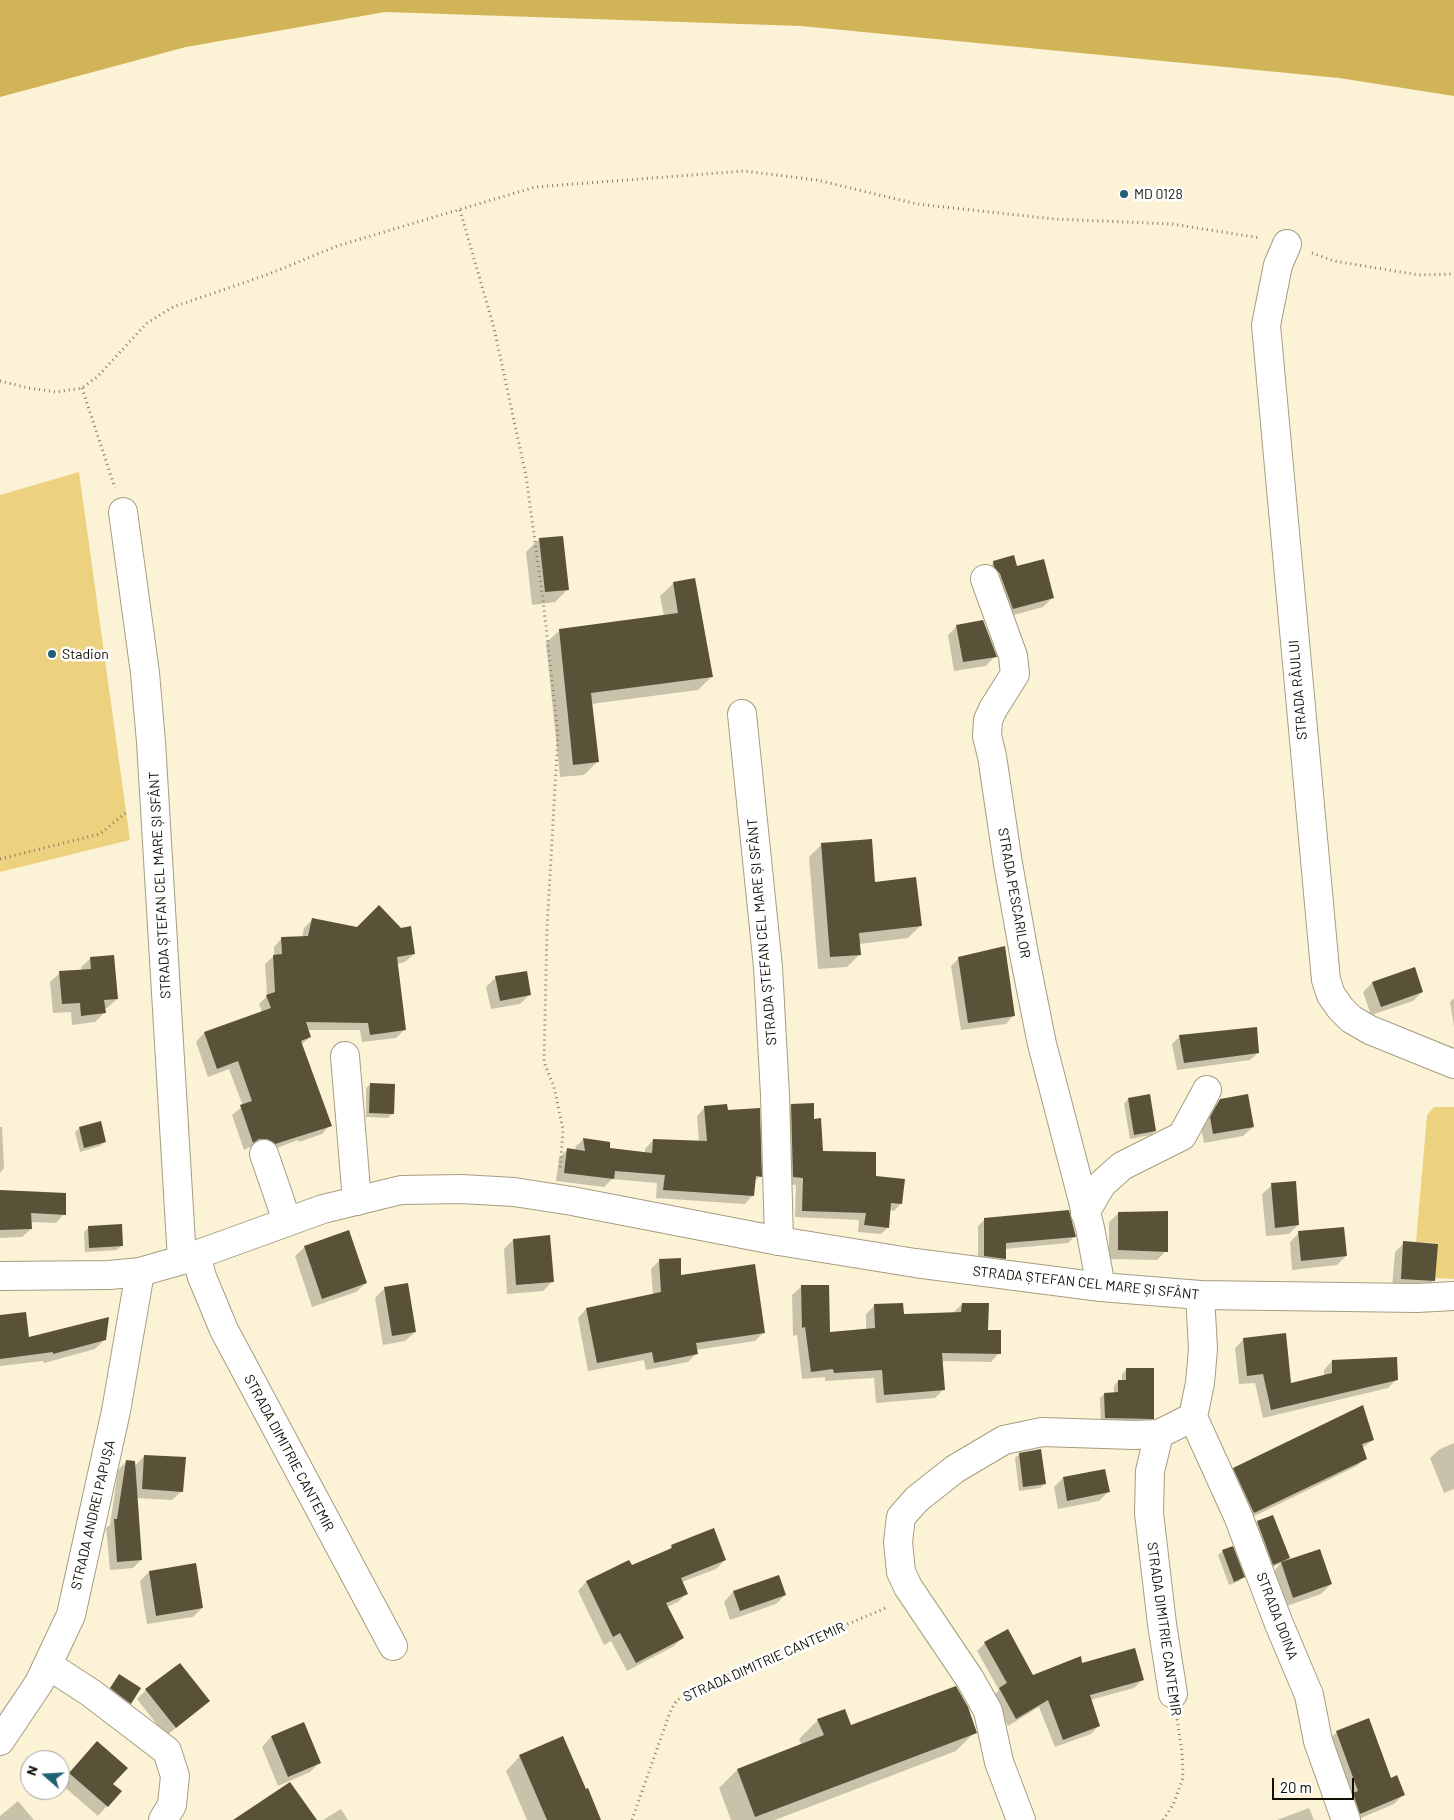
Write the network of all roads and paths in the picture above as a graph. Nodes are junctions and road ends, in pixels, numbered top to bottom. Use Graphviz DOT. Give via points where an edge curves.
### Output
graph roads {
  1 [pos="460,210"];
  2 [pos="1287,244"];
  3 [pos="1454,274"];
  4 [pos="0,381"];
  5 [pos="82,388"];
  6 [pos="123,512"];
  7 [pos="985,579"];
  8 [pos="742,714"];
  9 [pos="154,791"];
  10 [pos="0,859"];
  11 [pos="345,1056"];
  12 [pos="1454,1064"];
  13 [pos="1207,1090"];
  14 [pos="264,1154"];
  15 [pos="556,1199"];
  16 [pos="357,1201"];
  17 [pos="1085,1213"];
  18 [pos="287,1221"];
  19 [pos="779,1241"];
  20 [pos="189,1257"];
  21 [pos="140,1272"];
  22 [pos="0,1276"];
  23 [pos="1101,1287"];
  24 [pos="1200,1295"];
  25 [pos="1454,1296"];
  26 [pos="1193,1416"];
  27 [pos="1159,1434"];
  28 [pos="908,1587"];
  29 [pos="393,1646"];
  30 [pos="48,1665"];
  31 [pos="1173,1694"];
  32 [pos="0,1742"];
  33 [pos="163,1820"];
  34 [pos="632,1820"];
  35 [pos="1021,1820"];
  36 [pos="1163,1820"];
  37 [pos="1346,1820"];
  1 -- 2 [label="path" via="535,187 744,172 817,180 917,204 1054,219 1172,224"];
  1 -- 5 [label="path" via="337,246 173,308 147,323 97,377"];
  1 -- 15 [label="path" via="494,328 526,476 558,734 547,929 544,1062 554,1088 563,1129"];
  2 -- 3 [label="path" via="1334,261 1419,275"];
  2 -- 12 [label="street, STRADA RÂULUI" via="1278,265 1266,325 1326,980 1331,995 1351,1019"];
  4 -- 5 [label="path" via="56,392"];
  5 -- 6 [label="path"];
  6 -- 9 [label="street, STRADA ȘTEFAN CEL MARE ȘI SFÂNT" via="145,673"];
  7 -- 17 [label="street, STRADA PESCARILOR" via="1013,656 1015,674 988,720 987,736 1042,1044"];
  8 -- 19 [label="street, STRADA ȘTEFAN CEL MARE ȘI SFÂNT" via="768,967"];
  9 -- 10 [label="path" via="100,834"];
  9 -- 20 [label="street, STRADA ȘTEFAN CEL MARE ȘI SFÂNT"];
  11 -- 16 [label="street"];
  13 -- 17 [label="street" via="1182,1136 1122,1166 1102,1184"];
  14 -- 18 [label="street"];
  15 -- 16 [label="street, STRADA ȘTEFAN CEL MARE ȘI SFÂNT" via="514,1192 461,1189 401,1190"];
  15 -- 19 [label="street, STRADA ȘTEFAN CEL MARE ȘI SFÂNT"];
  16 -- 18 [label="street, STRADA ȘTEFAN CEL MARE ȘI SFÂNT"];
  17 -- 23 [label="street, STRADA PESCARILOR"];
  18 -- 20 [label="street, STRADA ȘTEFAN CEL MARE ȘI SFÂNT"];
  19 -- 23 [label="street, STRADA ȘTEFAN CEL MARE ȘI SFÂNT" via="915,1264"];
  20 -- 21 [label="street, STRADA ȘTEFAN CEL MARE ȘI SFÂNT"];
  20 -- 29 [label="street, STRADA DIMITRIE CANTEMIR" via="202,1277 224,1330"];
  21 -- 22 [label="street, STRADA ȘTEFAN CEL MARE ȘI SFÂNT"];
  21 -- 30 [label="street, STRADA ANDREI PAPUȘA" via="116,1411 71,1615"];
  23 -- 24 [label="street, STRADA ȘTEFAN CEL MARE ȘI SFÂNT"];
  24 -- 25 [label="street, STRADA ȘTEFAN CEL MARE ȘI SFÂNT"];
  24 -- 26 [label="street" via="1203,1349"];
  26 -- 27 [label="street"];
  26 -- 37 [label="street, STRADA DOINA" via="1238,1516 1308,1695 1318,1741"];
  27 -- 28 [label="street" via="1032,1433 1004,1440 954,1469 917,1499 901,1517 898,1557"];
  27 -- 31 [label="street, STRADA DIMITRIE CANTEMIR" via="1150,1471 1149,1513"];
  28 -- 34 [label="path, STRADA DIMITRIE CANTEMIR" via="887,1609 702,1686 678,1700 670,1712"];
  28 -- 35 [label="street" via="988,1711 999,1762"];
  30 -- 32 [label="street, STRADA ANDREI PAPUȘA"];
  30 -- 33 [label="street" via="167,1751 175,1776 172,1806"];
  31 -- 36 [label="path, STRADA DIMITRIE CANTEMIR" via="1183,1778 1173,1805"];
}
